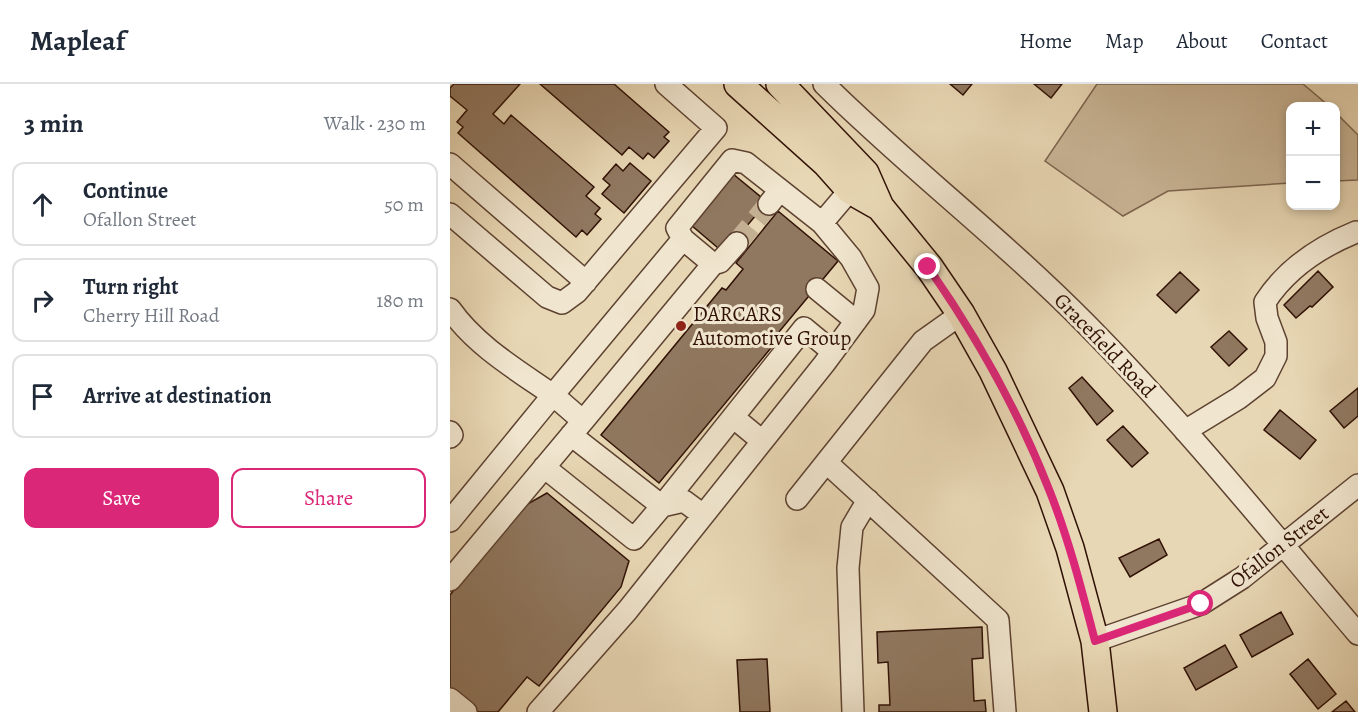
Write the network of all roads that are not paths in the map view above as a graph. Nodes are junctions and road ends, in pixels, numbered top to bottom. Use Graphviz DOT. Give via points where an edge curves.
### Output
graph roads {
  1 [pos="666,84"];
  2 [pos="738,84"];
  3 [pos="780,84"];
  4 [pos="824,84"];
  5 [pos="450,164"];
  6 [pos="850,190"];
  7 [pos="880,207"];
  8 [pos="450,213"];
  9 [pos="822,223"];
  10 [pos="1356,232"];
  11 [pos="683,239"];
  12 [pos="737,243"];
  13 [pos="713,264"];
  14 [pos="586,282"];
  15 [pos="817,289"];
  16 [pos="450,309"];
  17 [pos="961,314"];
  18 [pos="856,321"];
  19 [pos="833,352"];
  20 [pos="553,395"];
  21 [pos="734,417"];
  22 [pos="577,428"];
  23 [pos="1185,431"];
  24 [pos="450,432"];
  25 [pos="450,436"];
  26 [pos="762,441"];
  27 [pos="826,463"];
  28 [pos="544,467"];
  29 [pos="1358,485"];
  30 [pos="797,499"];
  31 [pos="868,500"];
  32 [pos="662,506"];
  33 [pos="703,515"];
  34 [pos="450,521"];
  35 [pos="1282,546"];
  36 [pos="450,580"];
  37 [pos="1358,634"];
  38 [pos="1095,641"];
  39 [pos="450,699"];
  40 [pos="466,712"];
  41 [pos="538,712"];
  42 [pos="853,712"];
  43 [pos="1005,712"];
  44 [pos="1103,712"];
  1 -- 14 [label="street" via="716,128"];
  2 -- 6 [label="main road" via="826,163"];
  3 -- 7 [label="main road" via="865,173"];
  4 -- 23 [label="street, Gracefield Road" via="1046,284"];
  5 -- 14 [label="street"];
  6 -- 7 [label="main road"];
  6 -- 9 [label="street"];
  7 -- 17 [label="main road"];
  8 -- 14 [label="street" via="547,297 562,303"];
  9 -- 11 [label="street" via="775,197 746,163 732,160 677,228"];
  9 -- 18 [label="street" via="851,258 868,288 864,310"];
  10 -- 23 [label="street" via="1328,243 1306,258 1265,302 1276,356 1265,378"];
  11 -- 13 [label="street"];
  11 -- 20 [label="street"];
  12 -- 13 [label="street" via="720,262"];
  13 -- 22 [label="street"];
  15 -- 18 [label="street"];
  16 -- 20 [label="street" via="461,325 488,349"];
  17 -- 27 [label="street" via="923,341"];
  17 -- 38 [label="main road" via="1050,491"];
  18 -- 19 [label="street"];
  19 -- 21 [label="street" via="804,328"];
  19 -- 26 [label="street"];
  20 -- 22 [label="street"];
  20 -- 34 [label="street"];
  21 -- 26 [label="street"];
  21 -- 32 [label="street"];
  22 -- 28 [label="street"];
  22 -- 32 [label="street"];
  23 -- 35 [label="street, Gracefield Road"];
  24 -- 25 [label="street"];
  26 -- 33 [label="street"];
  27 -- 30 [label="street"];
  27 -- 31 [label="street"];
  28 -- 32 [label="street" via="634,539"];
  28 -- 36 [label="street"];
  29 -- 35 [label="street, Ofallon Street"];
  31 -- 42 [label="street" via="852,527 848,568"];
  31 -- 43 [label="street" via="998,620"];
  32 -- 33 [label="street" via="684,501"];
  33 -- 41 [label="street" via="627,611"];
  35 -- 37 [label="street, Gracefield Road"];
  35 -- 38 [label="street, Ofallon Street" via="1201,604"];
  38 -- 44 [label="main road"];
  39 -- 40 [label="street"];
}
